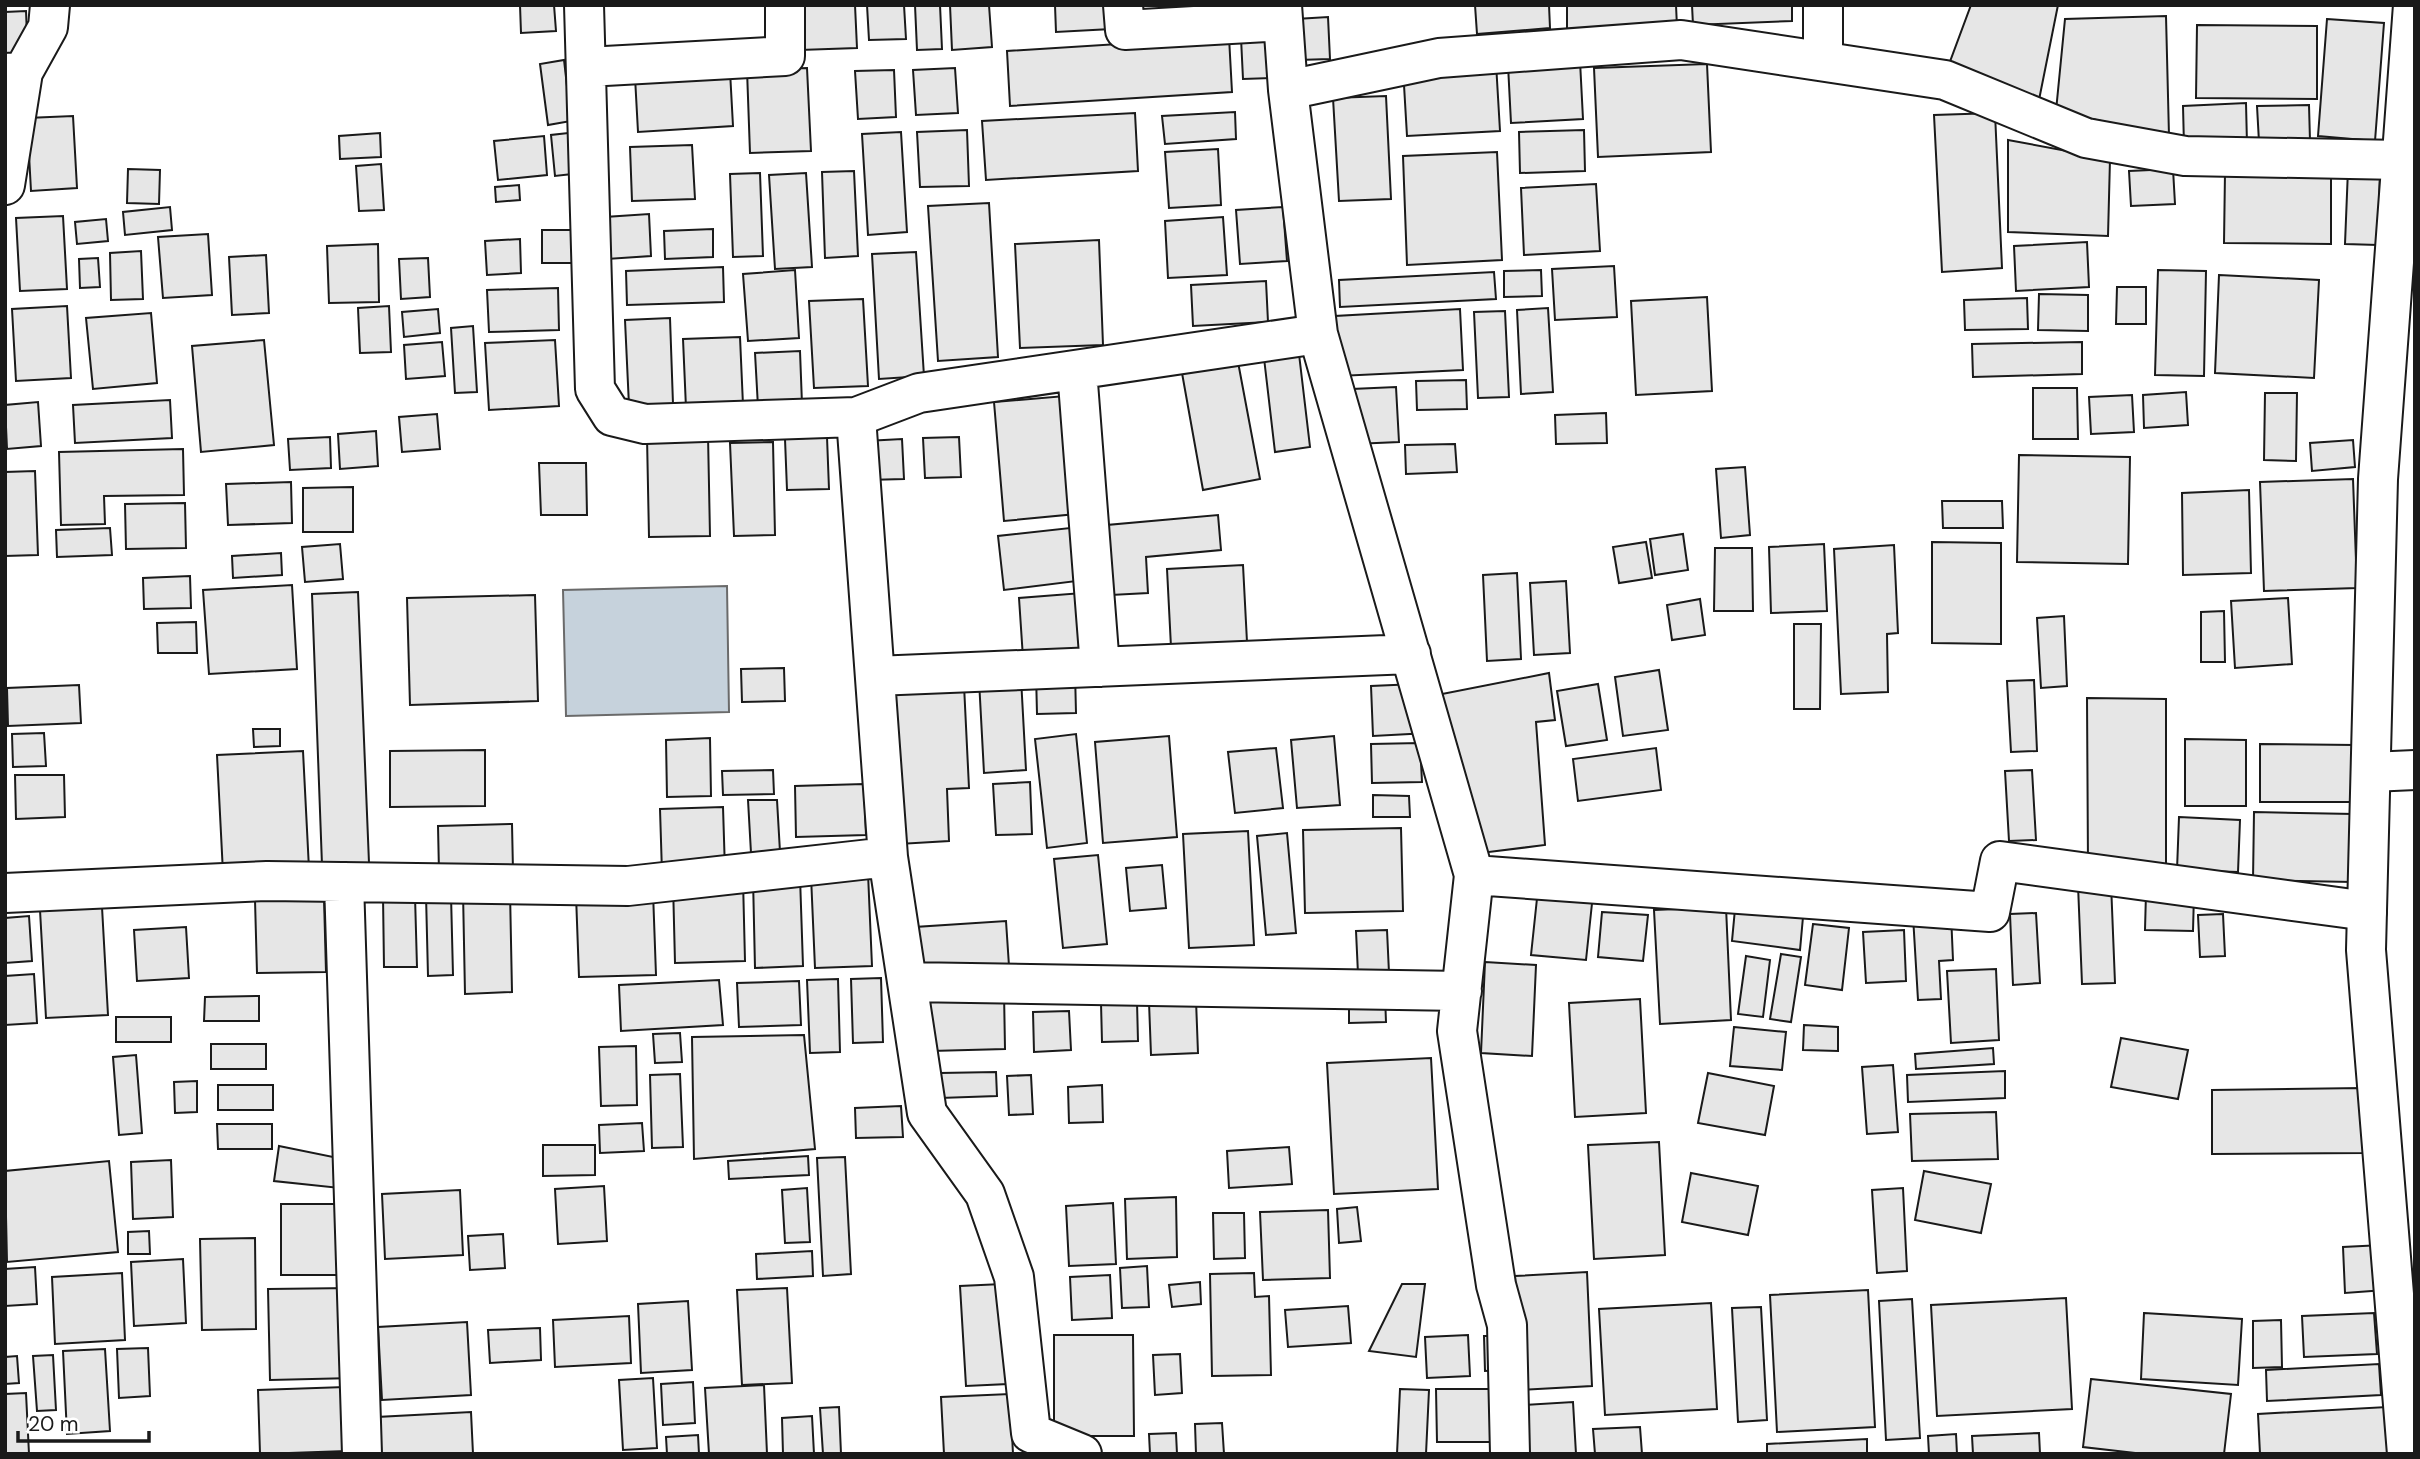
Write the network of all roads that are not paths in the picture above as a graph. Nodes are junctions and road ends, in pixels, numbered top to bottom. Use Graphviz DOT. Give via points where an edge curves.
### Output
graph roads {
  1 [pos="50,5"];
  2 [pos="584,5"];
  3 [pos="785,5"];
  4 [pos="1123,5"];
  5 [pos="1823,5"];
  6 [pos="2413,5"];
  7 [pos="1282,13"];
  8 [pos="2412,56"];
  9 [pos="1823,61"];
  10 [pos="587,67"];
  11 [pos="14,73"];
  12 [pos="1288,90"];
  13 [pos="2401,160"];
  14 [pos="5,185"];
  15 [pos="1318,334"];
  16 [pos="1077,370"];
  17 [pos="856,417"];
  18 [pos="1411,654"];
  19 [pos="1100,667"];
  20 [pos="875,676"];
  21 [pos="2415,771"];
  22 [pos="2371,772"];
  23 [pos="888,857"];
  24 [pos="1474,875"];
  25 [pos="344,882"];
  26 [pos="5,893"];
  27 [pos="2367,911"];
  28 [pos="907,982"];
  29 [pos="1462,990"];
  30 [pos="362,1454"];
  31 [pos="1082,1454"];
  32 [pos="1510,1454"];
  33 [pos="2407,1454"];
  1 -- 11 [label="street" via="48,27"];
  2 -- 10 [label="street"];
  3 -- 10 [label="street" via="785,56"];
  4 -- 7 [label="street" via="1125,30"];
  5 -- 9 [label="street"];
  6 -- 8 [label="street"];
  7 -- 12 [label="street"];
  8 -- 13 [label="street"];
  9 -- 12 [label="street" via="1681,40 1439,58"];
  9 -- 13 [label="street" via="1945,80 2086,138 2172,153"];
  10 -- 17 [label="street" via="595,389 612,415 645,424"];
  11 -- 14 [label="street"];
  12 -- 15 [label="street"];
  13 -- 22 [label="street" via="2378,479"];
  15 -- 16 [label="street"];
  15 -- 18 [label="street"];
  16 -- 17 [label="street" via="919,393"];
  16 -- 19 [label="street"];
  17 -- 20 [label="street"];
  18 -- 19 [label="street"];
  18 -- 24 [label="street"];
  19 -- 20 [label="street"];
  20 -- 23 [label="street"];
  21 -- 22 [label="street"];
  22 -- 27 [label="street"];
  23 -- 25 [label="street" via="628,886"];
  23 -- 28 [label="street"];
  24 -- 27 [label="street" via="1990,912 2000,861"];
  24 -- 29 [label="street"];
  25 -- 26 [label="street"];
  25 -- 30 [label="street"];
  27 -- 33 [label="street" via="2366,950"];
  28 -- 29 [label="street"];
  28 -- 31 [label="street" via="927,1113 985,1194 1014,1277 1031,1433"];
  29 -- 32 [label="street" via="1457,1031 1496,1285 1507,1325"];
}
